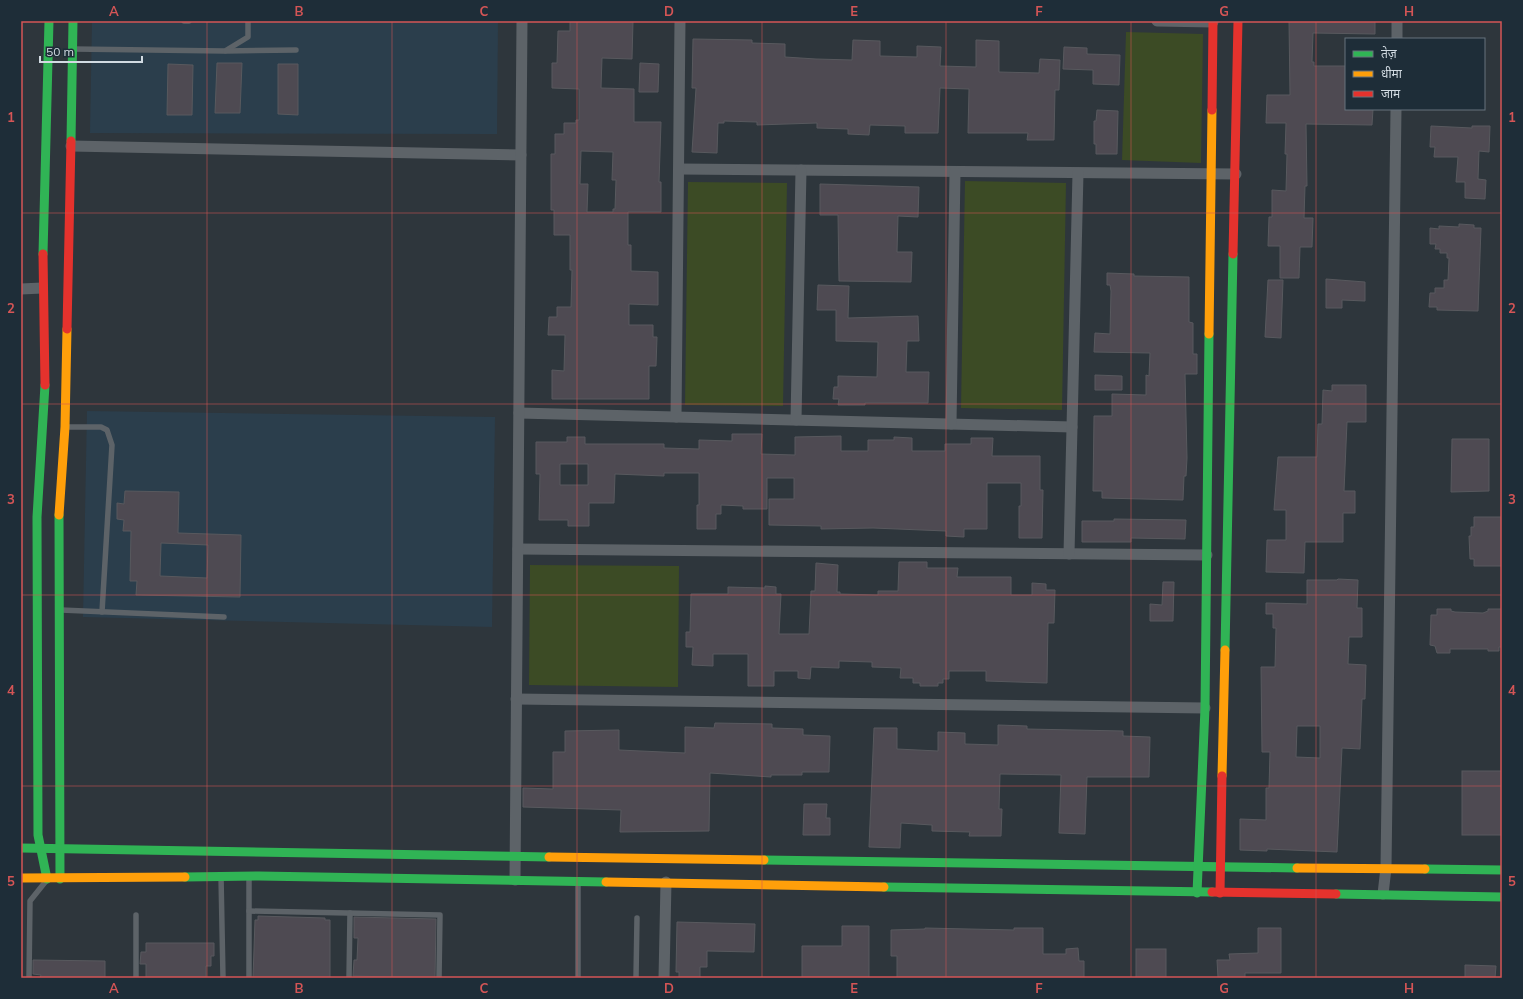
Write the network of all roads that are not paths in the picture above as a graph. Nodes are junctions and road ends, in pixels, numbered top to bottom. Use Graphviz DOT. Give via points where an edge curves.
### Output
graph roads {
  1 [pos="49,21"];
  2 [pos="73,21"];
  3 [pos="184,21"];
  4 [pos="189,21"];
  5 [pos="248,21"];
  6 [pos="522,21"];
  7 [pos="680,21"];
  8 [pos="1157,21"];
  9 [pos="1213,21"];
  10 [pos="1238,21"];
  11 [pos="1397,21"];
  12 [pos="1397,38"];
  13 [pos="73,49"];
  14 [pos="296,50"];
  15 [pos="225,51"];
  16 [pos="1396,110"];
  17 [pos="71,146"];
  18 [pos="521,155"];
  19 [pos="679,169"];
  20 [pos="801,170"];
  21 [pos="955,172"];
  22 [pos="1078,173"];
  23 [pos="1211,174"];
  24 [pos="1236,174"];
  25 [pos="42,288"];
  26 [pos="21,289"];
  27 [pos="519,413"];
  28 [pos="676,417"];
  29 [pos="796,420"];
  30 [pos="951,424"];
  31 [pos="65,427"];
  32 [pos="1072,427"];
  33 [pos="518,549"];
  34 [pos="1069,554"];
  35 [pos="1207,555"];
  36 [pos="60,610"];
  37 [pos="102,612"];
  38 [pos="224,617"];
  39 [pos="516,699"];
  40 [pos="1205,708"];
  41 [pos="21,848"];
  42 [pos="39,848"];
  43 [pos="58,848"];
  44 [pos="515,856"];
  45 [pos="1198,865"];
  46 [pos="1221,866"];
  47 [pos="1386,868"];
  48 [pos="1502,870"];
  49 [pos="221,876"];
  50 [pos="249,876"];
  51 [pos="21,878"];
  52 [pos="47,879"];
  53 [pos="60,879"];
  54 [pos="515,880"];
  55 [pos="578,880"];
  56 [pos="666,882"];
  57 [pos="1197,893"];
  58 [pos="1220,893"];
  59 [pos="1383,894"];
  60 [pos="1502,897"];
  61 [pos="249,911"];
  62 [pos="350,913"];
  63 [pos="136,915"];
  64 [pos="637,918"];
  65 [pos="29,978"];
  66 [pos="136,978"];
  67 [pos="223,978"];
  68 [pos="249,978"];
  69 [pos="349,978"];
  70 [pos="439,978"];
  71 [pos="578,978"];
  72 [pos="636,978"];
  73 [pos="664,978"];
  1 -- 25 [label="street"];
  2 -- 13 [label="street"];
  3 -- 4 [label="lane"];
  5 -- 15 [label="lane" via="248,37"];
  6 -- 18 [label="street"];
  7 -- 19 [label="street"];
  8 -- 9 [label="street"];
  9 -- 23 [label="street"];
  10 -- 24 [label="street"];
  11 -- 12 [label="street"];
  13 -- 15 [label="lane"];
  13 -- 17 [label="street"];
  14 -- 15 [label="lane"];
  16 -- 47 [label="street"];
  17 -- 18 [label="street"];
  17 -- 31 [label="street"];
  18 -- 27 [label="street"];
  19 -- 20 [label="street"];
  19 -- 28 [label="street"];
  20 -- 21 [label="street"];
  20 -- 29 [label="street"];
  21 -- 22 [label="street"];
  21 -- 30 [label="street"];
  22 -- 23 [label="street"];
  22 -- 32 [label="street"];
  23 -- 24 [label="street"];
  23 -- 35 [label="street"];
  24 -- 46 [label="street"];
  25 -- 26 [label="street"];
  25 -- 42 [label="street" via="45,393 37,517"];
  27 -- 28 [label="street"];
  27 -- 33 [label="street"];
  28 -- 29 [label="street"];
  29 -- 30 [label="street"];
  30 -- 32 [label="street"];
  31 -- 36 [label="street" via="59,518"];
  31 -- 37 [label="lane" via="101,427 107,430 112,445"];
  32 -- 34 [label="street"];
  33 -- 34 [label="street"];
  33 -- 39 [label="street"];
  34 -- 35 [label="street"];
  35 -- 40 [label="street"];
  36 -- 37 [label="lane"];
  36 -- 43 [label="street"];
  37 -- 38 [label="lane"];
  39 -- 40 [label="street"];
  39 -- 44 [label="street"];
  40 -- 45 [label="street"];
  41 -- 42 [label="street"];
  42 -- 43 [label="street"];
  42 -- 52 [label="street"];
  43 -- 44 [label="street"];
  43 -- 53 [label="street"];
  44 -- 45 [label="street" via="1044,865"];
  44 -- 54 [label="street"];
  45 -- 46 [label="street"];
  45 -- 57 [label="street"];
  46 -- 47 [label="street"];
  46 -- 58 [label="street"];
  47 -- 48 [label="street"];
  47 -- 59 [label="street"];
  49 -- 50 [label="street"];
  49 -- 53 [label="street"];
  49 -- 67 [label="lane"];
  50 -- 54 [label="street"];
  50 -- 61 [label="lane"];
  51 -- 52 [label="street"];
  52 -- 53 [label="street"];
  52 -- 65 [label="lane" via="30,900"];
  54 -- 55 [label="street"];
  55 -- 56 [label="street"];
  55 -- 71 [label="lane"];
  56 -- 57 [label="street"];
  56 -- 73 [label="street"];
  57 -- 58 [label="street"];
  58 -- 59 [label="street"];
  59 -- 60 [label="street"];
  61 -- 62 [label="lane"];
  61 -- 68 [label="lane"];
  62 -- 69 [label="lane"];
  62 -- 70 [label="lane" via="440,915"];
  63 -- 66 [label="lane"];
  64 -- 72 [label="lane"];
}
